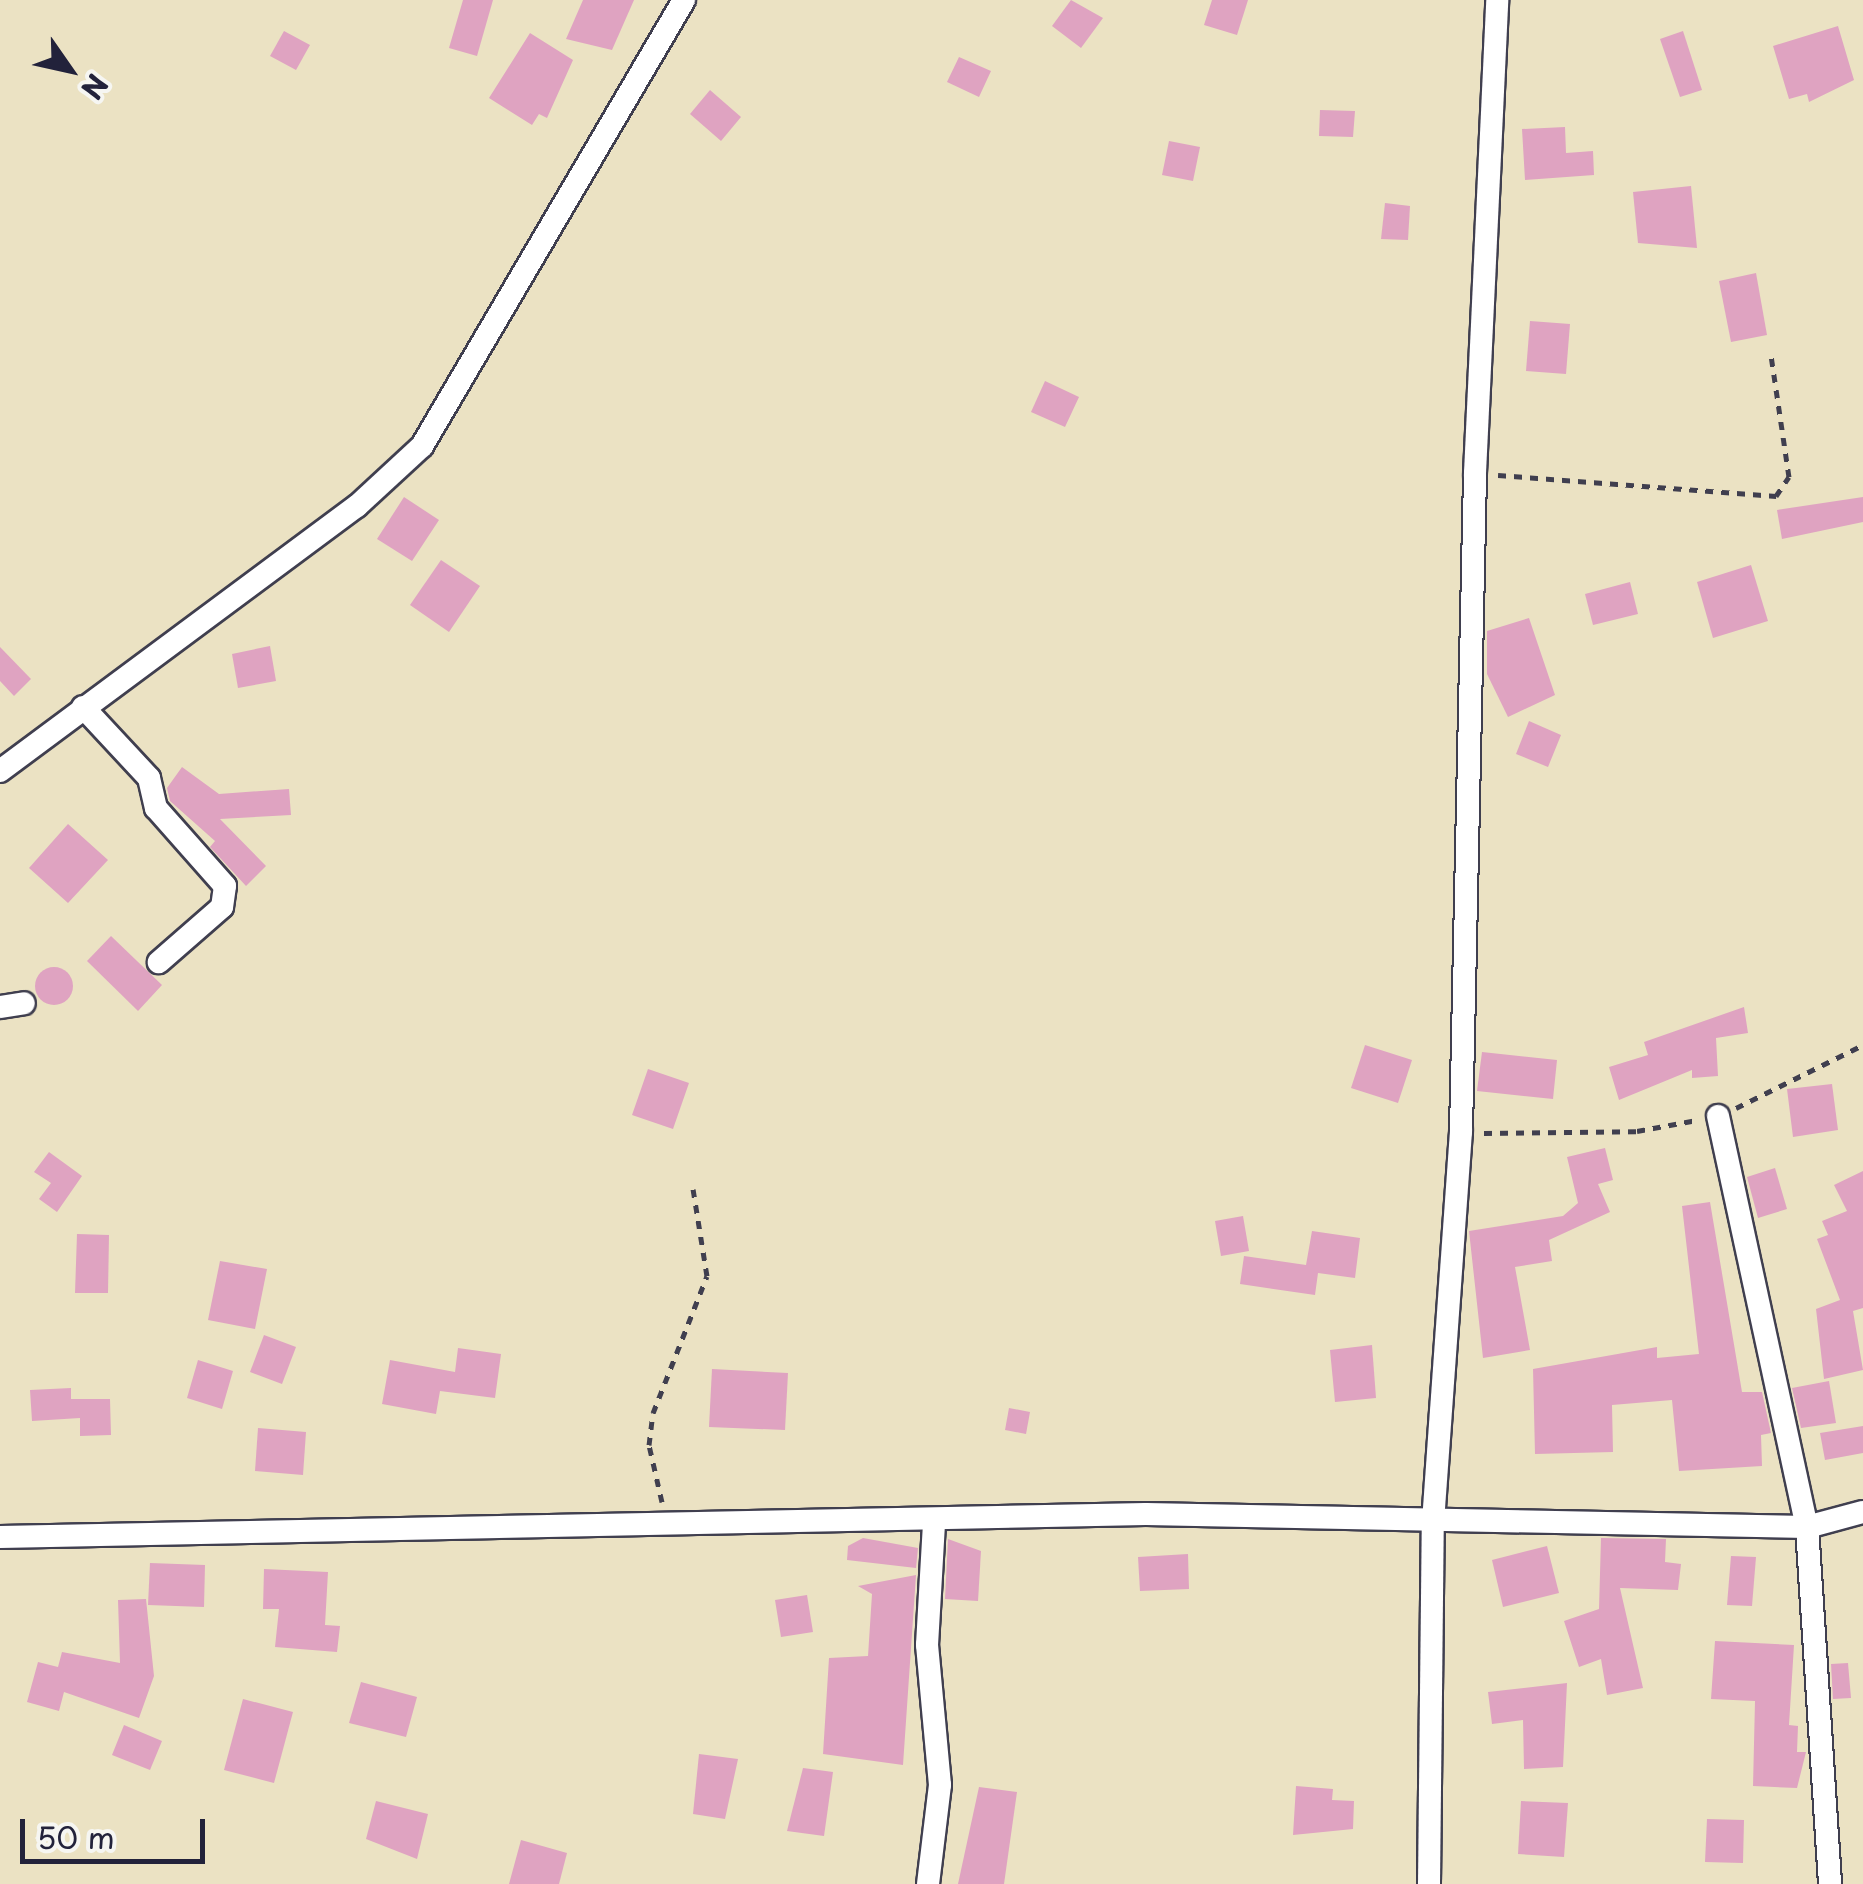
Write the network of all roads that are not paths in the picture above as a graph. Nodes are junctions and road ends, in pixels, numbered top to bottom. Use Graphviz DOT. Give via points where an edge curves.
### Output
graph roads {
  1 [pos="684,0"];
  2 [pos="1497,0"];
  3 [pos="83,707"];
  4 [pos="0,771"];
  5 [pos="159,962"];
  6 [pos="24,1003"];
  7 [pos="0,1007"];
  8 [pos="1718,1116"];
  9 [pos="1863,1512"];
  10 [pos="934,1522"];
  11 [pos="1434,1522"];
  12 [pos="1807,1527"];
  13 [pos="0,1537"];
  14 [pos="928,1884"];
  15 [pos="1429,1884"];
  16 [pos="1830,1884"];
  1 -- 3 [label="street" via="422,446 357,506"];
  2 -- 11 [label="street" via="1475,473 1461,1132"];
  3 -- 4 [label="street"];
  3 -- 5 [label="street" via="149,778 156,808 225,886 222,907"];
  6 -- 7 [label="street"];
  8 -- 12 [label="street"];
  9 -- 12 [label="street"];
  10 -- 11 [label="street" via="1146,1514"];
  10 -- 13 [label="street"];
  10 -- 14 [label="street" via="927,1645 940,1785"];
  11 -- 12 [label="street"];
  11 -- 15 [label="street"];
  12 -- 16 [label="street"];
}
